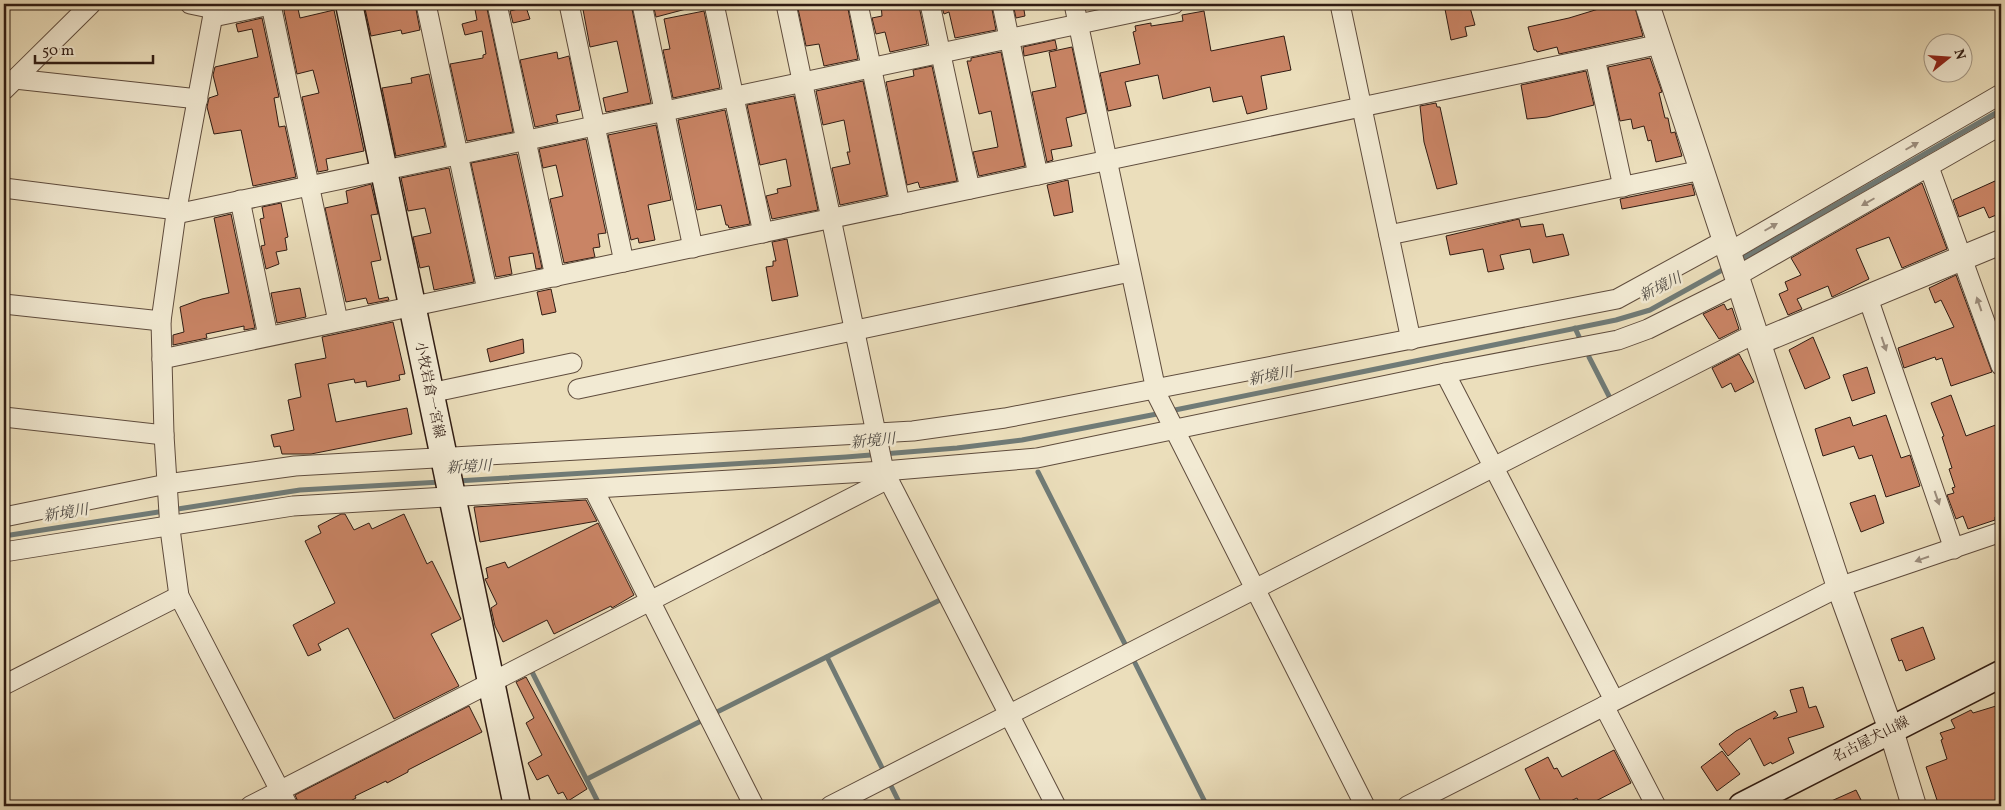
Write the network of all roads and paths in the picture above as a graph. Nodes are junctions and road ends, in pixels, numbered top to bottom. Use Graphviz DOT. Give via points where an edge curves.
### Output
graph roads {
  1 [pos="91,4"];
  2 [pos="190,4"];
  3 [pos="273,4"];
  4 [pos="349,4"];
  5 [pos="426,4"];
  6 [pos="497,4"];
  7 [pos="569,4"];
  8 [pos="642,4"];
  9 [pos="714,4"];
  10 [pos="786,4"];
  11 [pos="858,4"];
  12 [pos="930,4"];
  13 [pos="1002,4"];
  14 [pos="1074,4"];
  15 [pos="1174,4"];
  16 [pos="1340,4"];
  17 [pos="1647,4"];
  18 [pos="214,10"];
  19 [pos="1078,24"];
  20 [pos="1010,39"];
  21 [pos="1661,44"];
  22 [pos="941,53"];
  23 [pos="1595,58"];
  24 [pos="871,68"];
  25 [pos="802,82"];
  26 [pos="10,84"];
  27 [pos="2001,94"];
  28 [pos="734,97"];
  29 [pos="198,99"];
  30 [pos="1362,107"];
  31 [pos="664,111"];
  32 [pos="2001,125"];
  33 [pos="595,126"];
  34 [pos="526,140"];
  35 [pos="458,155"];
  36 [pos="1106,161"];
  37 [pos="1929,167"];
  38 [pos="382,170"];
  39 [pos="1702,170"];
  40 [pos="1038,175"];
  41 [pos="310,186"];
  42 [pos="1623,187"];
  43 [pos="4,188"];
  44 [pos="970,190"];
  45 [pos="240,200"];
  46 [pos="900,204"];
  47 [pos="176,212"];
  48 [pos="830,218"];
  49 [pos="763,233"];
  50 [pos="1389,235"];
  51 [pos="2001,242"];
  52 [pos="1727,245"];
  53 [pos="693,248"];
  54 [pos="1963,258"];
  55 [pos="624,262"];
  56 [pos="1130,272"];
  57 [pos="555,277"];
  58 [pos="1739,280"];
  59 [pos="487,290"];
  60 [pos="1868,298"];
  61 [pos="4,304"];
  62 [pos="412,305"];
  63 [pos="161,321"];
  64 [pos="338,321"];
  65 [pos="854,331"];
  66 [pos="268,336"];
  67 [pos="1758,338"];
  68 [pos="1411,340"];
  69 [pos="162,358"];
  70 [pos="572,363"];
  71 [pos="2001,366"];
  72 [pos="1445,373"];
  73 [pos="578,389"];
  74 [pos="430,393"];
  75 [pos="1156,393"];
  76 [pos="4,417"];
  77 [pos="1171,427"];
  78 [pos="876,435"];
  79 [pos="164,436"];
  80 [pos="444,460"];
  81 [pos="1494,467"];
  82 [pos="885,472"];
  83 [pos="594,490"];
  84 [pos="451,494"];
  85 [pos="168,508"];
  86 [pos="4,517"];
  87 [pos="2001,532"];
  88 [pos="1954,549"];
  89 [pos="4,552"];
  90 [pos="1839,587"];
  91 [pos="1254,588"];
  92 [pos="179,596"];
  93 [pos="650,601"];
  94 [pos="2001,674"];
  95 [pos="492,684"];
  96 [pos="4,685"];
  97 [pos="1609,703"];
  98 [pos="1008,715"];
  99 [pos="1891,730"];
  100 [pos="284,799"];
  101 [pos="250,806"];
  102 [pos="517,806"];
  103 [pos="754,806"];
  104 [pos="830,806"];
  105 [pos="1056,806"];
  106 [pos="1366,806"];
  107 [pos="1407,806"];
  108 [pos="1656,806"];
  109 [pos="1742,806"];
  110 [pos="1914,806"];
  1 -- 26 [label="street"];
  2 -- 18 [label="street"];
  3 -- 18 [label="street"];
  3 -- 41 [label="street"];
  4 -- 38 [label="main road, 小牧岩倉一宮線"];
  5 -- 35 [label="street"];
  6 -- 34 [label="street"];
  7 -- 33 [label="street"];
  8 -- 31 [label="street"];
  9 -- 28 [label="street"];
  10 -- 25 [label="street"];
  11 -- 24 [label="street"];
  12 -- 22 [label="street"];
  13 -- 20 [label="street"];
  14 -- 19 [label="street"];
  15 -- 19 [label="street"];
  16 -- 30 [label="street"];
  17 -- 21 [label="street"];
  18 -- 29 [label="street"];
  19 -- 20 [label="street"];
  19 -- 36 [label="street"];
  20 -- 22 [label="street"];
  20 -- 40 [label="street"];
  21 -- 23 [label="street"];
  21 -- 39 [label="street"];
  22 -- 24 [label="street"];
  22 -- 44 [label="street"];
  23 -- 30 [label="street"];
  23 -- 42 [label="street"];
  24 -- 25 [label="street"];
  24 -- 46 [label="street"];
  25 -- 28 [label="street"];
  25 -- 48 [label="street"];
  26 -- 29 [label="street"];
  52 -- 27 [label="street, one-way"];
  28 -- 31 [label="street"];
  28 -- 49 [label="street"];
  29 -- 47 [label="street"];
  30 -- 36 [label="street"];
  30 -- 50 [label="street"];
  31 -- 33 [label="street"];
  31 -- 53 [label="street"];
  32 -- 37 [label="street"];
  33 -- 34 [label="street"];
  33 -- 55 [label="street"];
  34 -- 35 [label="street"];
  34 -- 57 [label="street"];
  35 -- 38 [label="street"];
  35 -- 59 [label="street"];
  36 -- 40 [label="street"];
  36 -- 56 [label="street"];
  37 -- 54 [label="street"];
  37 -- 58 [label="street, one-way"];
  38 -- 41 [label="street"];
  38 -- 62 [label="main road, 小牧岩倉一宮線"];
  39 -- 42 [label="street"];
  39 -- 52 [label="street"];
  40 -- 44 [label="street"];
  41 -- 45 [label="street"];
  41 -- 64 [label="street"];
  42 -- 50 [label="street"];
  43 -- 47 [label="street"];
  44 -- 46 [label="street"];
  45 -- 47 [label="street"];
  45 -- 66 [label="street"];
  46 -- 48 [label="street"];
  47 -- 63 [label="street"];
  48 -- 49 [label="street"];
  48 -- 65 [label="street"];
  49 -- 53 [label="street"];
  50 -- 68 [label="street"];
  51 -- 54 [label="street"];
  52 -- 58 [label="street"];
  52 -- 68 [label="street" via="1617,299"];
  53 -- 55 [label="street"];
  54 -- 60 [label="street"];
  71 -- 54 [label="street, one-way"];
  55 -- 57 [label="street"];
  56 -- 65 [label="street"];
  56 -- 75 [label="street"];
  57 -- 59 [label="street"];
  58 -- 67 [label="street"];
  58 -- 72 [label="street" via="1648,329 1618,340"];
  59 -- 62 [label="street"];
  60 -- 67 [label="street"];
  60 -- 88 [label="street, one-way"];
  61 -- 63 [label="street"];
  62 -- 64 [label="street"];
  62 -- 74 [label="main road, 小牧岩倉一宮線"];
  63 -- 69 [label="street"];
  64 -- 66 [label="street"];
  65 -- 73 [label="street"];
  65 -- 78 [label="street"];
  66 -- 69 [label="street"];
  67 -- 81 [label="street"];
  67 -- 90 [label="street"];
  68 -- 75 [label="street"];
  69 -- 79 [label="street"];
  70 -- 74 [label="street"];
  72 -- 77 [label="street"];
  72 -- 81 [label="street"];
  74 -- 80 [label="main road, 小牧岩倉一宮線"];
  75 -- 77 [label="street"];
  75 -- 78 [label="street"];
  76 -- 79 [label="street"];
  77 -- 82 [label="street" via="1037,458"];
  77 -- 91 [label="street"];
  78 -- 80 [label="street"];
  78 -- 82 [label="street"];
  79 -- 85 [label="street"];
  80 -- 84 [label="main road, 小牧岩倉一宮線"];
  80 -- 85 [label="street" via="296,466"];
  81 -- 91 [label="street"];
  81 -- 97 [label="street"];
  82 -- 83 [label="street"];
  82 -- 93 [label="street"];
  82 -- 98 [label="street"];
  83 -- 84 [label="street"];
  83 -- 93 [label="street"];
  84 -- 85 [label="street" via="293,506"];
  84 -- 95 [label="main road, 小牧岩倉一宮線"];
  85 -- 86 [label="street"];
  85 -- 89 [label="street"];
  85 -- 92 [label="street"];
  87 -- 88 [label="street"];
  88 -- 90 [label="street, one-way"];
  90 -- 97 [label="street"];
  90 -- 99 [label="street"];
  91 -- 98 [label="street"];
  91 -- 106 [label="street"];
  92 -- 96 [label="street"];
  92 -- 100 [label="street"];
  93 -- 95 [label="street"];
  93 -- 103 [label="street"];
  94 -- 99 [label="main road, 名古屋犬山線"];
  95 -- 100 [label="street"];
  95 -- 102 [label="main road, 小牧岩倉一宮線"];
  97 -- 107 [label="street"];
  97 -- 108 [label="street"];
  98 -- 104 [label="street"];
  98 -- 105 [label="street"];
  99 -- 109 [label="main road, 名古屋犬山線"];
  99 -- 110 [label="street"];
  100 -- 101 [label="street"];
}
